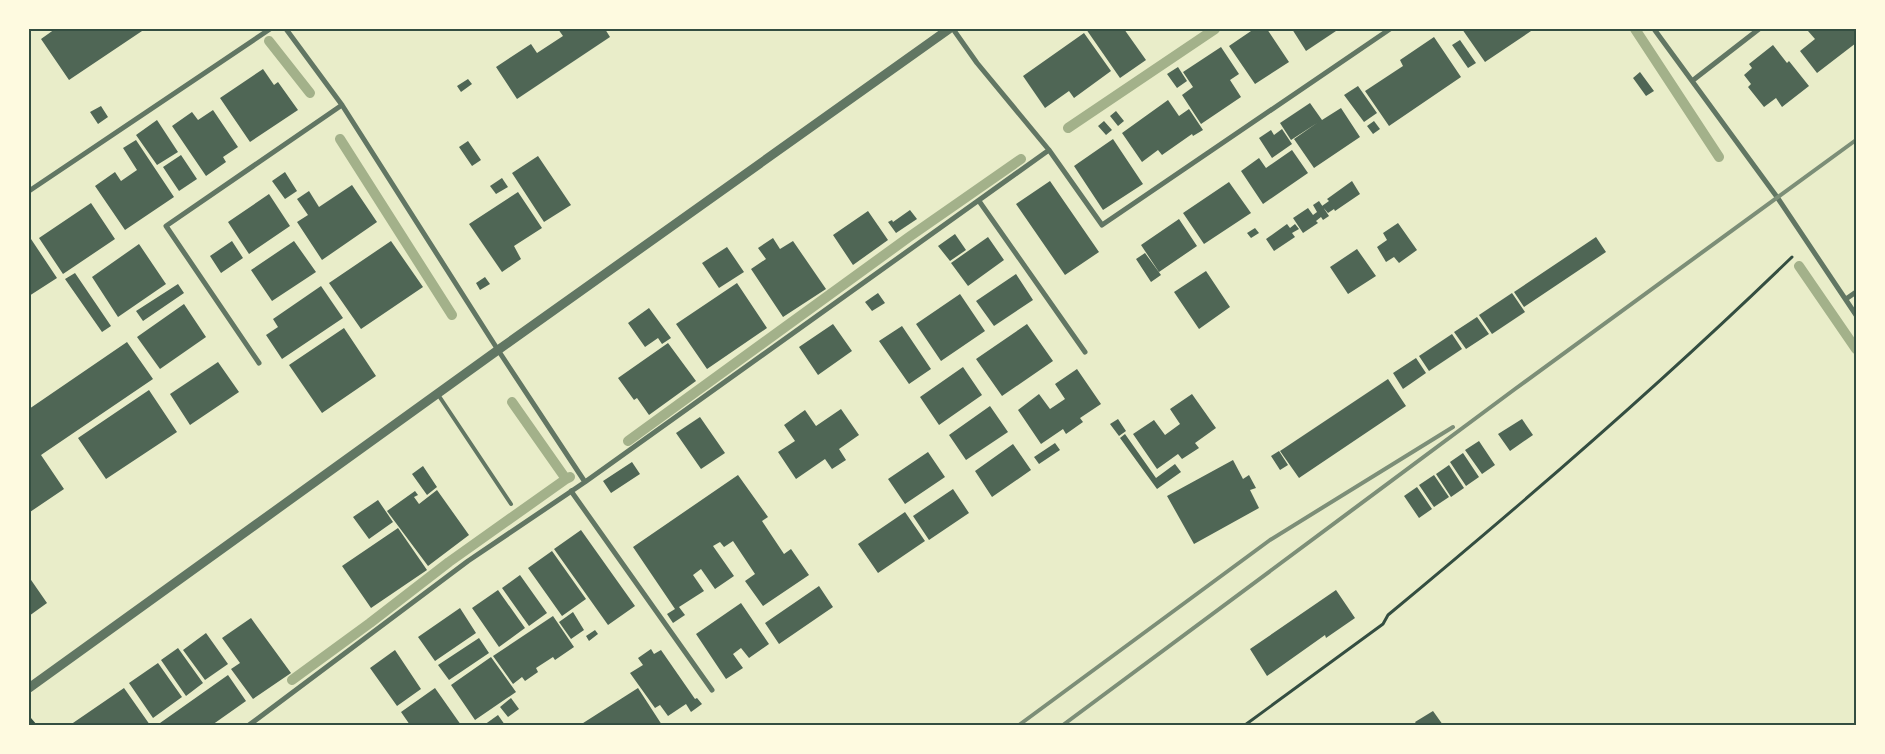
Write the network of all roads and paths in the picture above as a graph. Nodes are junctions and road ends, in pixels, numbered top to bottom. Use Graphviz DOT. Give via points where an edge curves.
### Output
graph roads {
  1 [pos="270,29"];
  2 [pos="286,29"];
  3 [pos="948,29"];
  4 [pos="953,29"];
  5 [pos="1390,29"];
  6 [pos="1654,29"];
  7 [pos="1759,29"];
  8 [pos="1692,82"];
  9 [pos="342,105"];
  10 [pos="1049,150"];
  11 [pos="29,191"];
  12 [pos="979,201"];
  13 [pos="1807,242"];
  14 [pos="1856,292"];
  15 [pos="1846,300"];
  16 [pos="1856,315"];
  17 [pos="498,350"];
  18 [pos="1085,352"];
  19 [pos="259,363"];
  20 [pos="437,393"];
  21 [pos="585,482"];
  22 [pos="571,491"];
  23 [pos="511,504"];
  24 [pos="29,688"];
  25 [pos="712,690"];
  26 [pos="29,718"];
  27 [pos="35,725"];
  28 [pos="249,725"];
  29 [pos="1245,725"];
  1 -- 11 [label="street"];
  2 -- 9 [label="street"];
  3 -- 17 [label="street"];
  4 -- 10 [label="street" via="982,70"];
  5 -- 10 [label="street" via="1102,225"];
  6 -- 8 [label="street"];
  7 -- 8 [label="street"];
  8 -- 13 [label="street"];
  9 -- 17 [label="street"];
  9 -- 19 [label="street" via="166,226"];
  10 -- 12 [label="street"];
  12 -- 18 [label="street"];
  12 -- 21 [label="street"];
  13 -- 15 [label="street"];
  13 -- 29 [label="path" via="1715,331 1388,615 1383,624"];
  14 -- 15 [label="street"];
  15 -- 16 [label="street"];
  17 -- 20 [label="street"];
  17 -- 21 [label="street"];
  20 -- 23 [label="lane"];
  20 -- 24 [label="street"];
  21 -- 22 [label="street"];
  22 -- 25 [label="street"];
  22 -- 28 [label="street" via="468,561"];
  26 -- 27 [label="path"];
}
